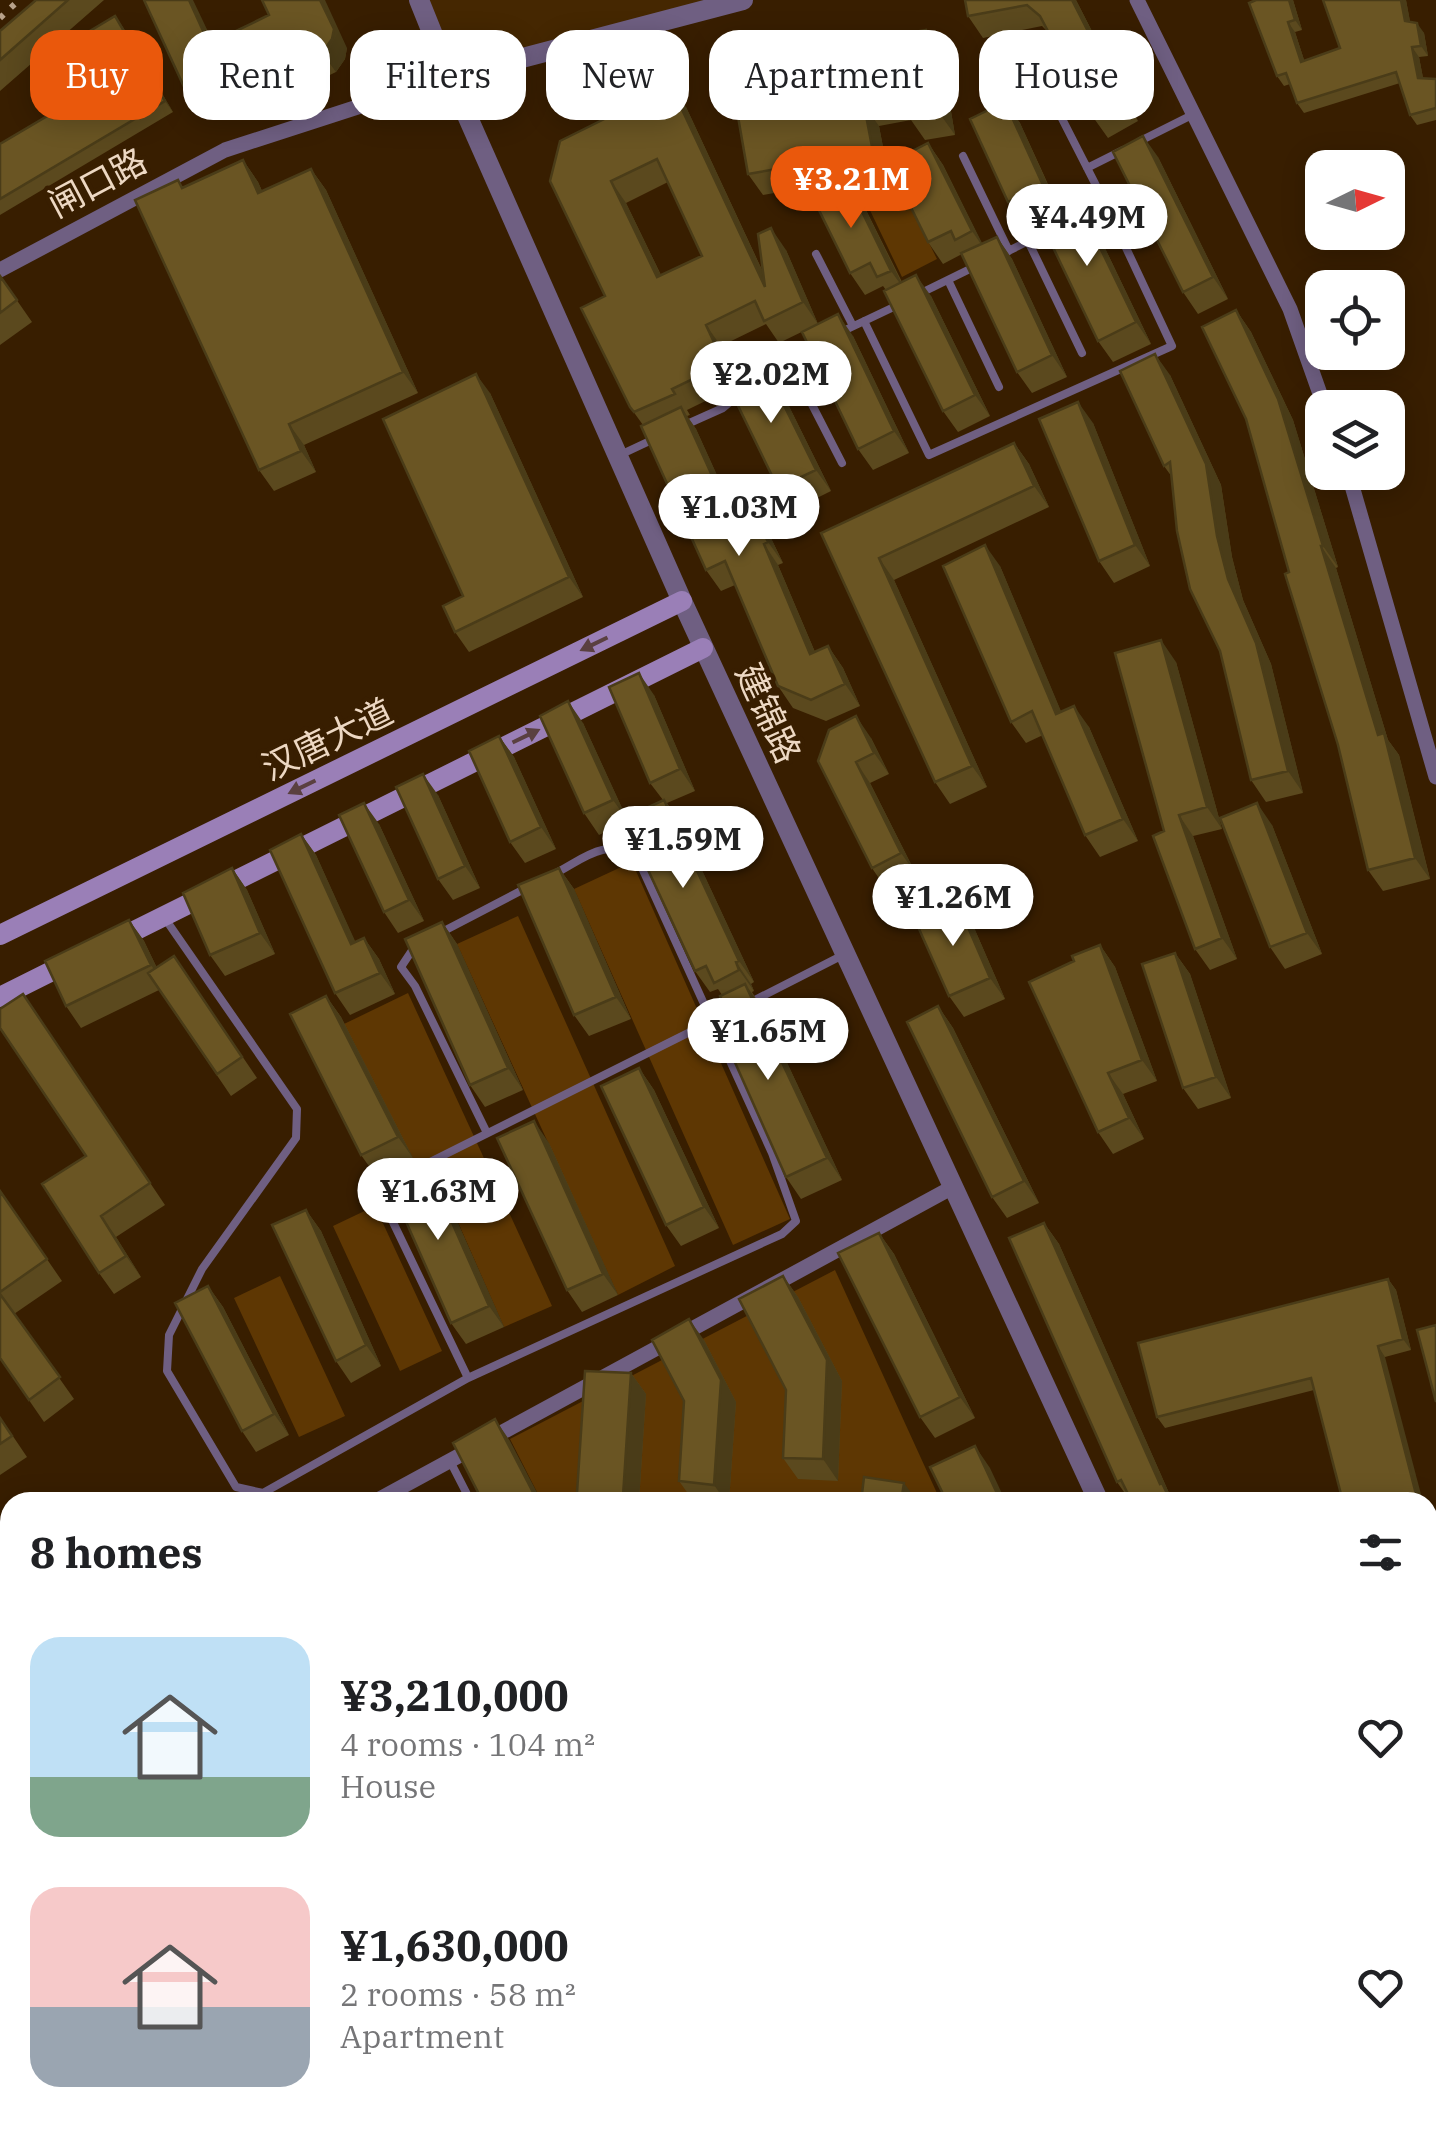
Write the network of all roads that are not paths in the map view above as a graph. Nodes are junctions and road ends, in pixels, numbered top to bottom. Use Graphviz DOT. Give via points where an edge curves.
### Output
graph roads {
  1 [pos="420,0"];
  2 [pos="743,0"];
  3 [pos="1137,0"];
  4 [pos="694,6"];
  5 [pos="432,30"];
  6 [pos="526,55"];
  7 [pos="350,110"];
  8 [pos="1194,114"];
  9 [pos="469,120"];
  10 [pos="1062,120"];
  11 [pos="963,156"];
  12 [pos="1087,168"];
  13 [pos="1105,204"];
  14 [pos="1074,218"];
  15 [pos="1059,226"];
  16 [pos="1028,241"];
  17 [pos="1008,250"];
  18 [pos="816,254"];
  19 [pos="993,258"];
  20 [pos="978,266"];
  21 [pos="0,270"];
  22 [pos="948,280"];
  23 [pos="864,321"];
  24 [pos="853,326"];
  25 [pos="837,334"];
  26 [pos="820,342"];
  27 [pos="1082,353"];
  28 [pos="788,358"];
  29 [pos="761,376"];
  30 [pos="748,386"];
  31 [pos="999,387"];
  32 [pos="1319,390"];
  33 [pos="618,456"];
  34 [pos="842,462"];
  35 [pos="1353,490"];
  36 [pos="682,601"];
  37 [pos="704,648"];
  38 [pos="1436,777"];
  39 [pos="552,874"];
  40 [pos="535,884"];
  41 [pos="163,916"];
  42 [pos="0,935"];
  43 [pos="845,954"];
  44 [pos="0,997"];
  45 [pos="747,1004"];
  46 [pos="730,1012"];
  47 [pos="714,1020"];
  48 [pos="488,1133"];
  49 [pos="953,1188"];
  50 [pos="468,1378"];
  51 [pos="450,1462"];
  52 [pos="258,1492"];
  53 [pos="265,1492"];
  54 [pos="393,1492"];
  55 [pos="465,1492"];
  56 [pos="1094,1492"];
  1 -- 5 [label="street, 建锦路"];
  2 -- 4 [label="street, 闸口路"];
  3 -- 8 [label="street"];
  4 -- 6 [label="street, 闸口路"];
  7 -- 21 [label="street, 闸口路" via="226,150"];
  8 -- 12 [label="lane"];
  8 -- 32 [label="street" via="1290,309"];
  9 -- 33 [label="street, 建锦路"];
  10 -- 12 [label="lane"];
  11 -- 17 [label="lane"];
  12 -- 13 [label="lane"];
  13 -- 14 [label="lane"];
  13 -- 23 [label="lane" via="1172,346 929,455"];
  15 -- 16 [label="lane"];
  16 -- 17 [label="lane"];
  16 -- 27 [label="lane"];
  17 -- 19 [label="lane"];
  18 -- 24 [label="lane"];
  20 -- 22 [label="lane"];
  22 -- 23 [label="lane"];
  22 -- 31 [label="lane"];
  23 -- 24 [label="lane"];
  24 -- 25 [label="lane"];
  26 -- 28 [label="lane"];
  28 -- 29 [label="lane"];
  28 -- 34 [label="lane"];
  30 -- 33 [label="lane" via="723,408"];
  33 -- 36 [label="street, 建锦路"];
  35 -- 38 [label="street"];
  36 -- 37 [label="street, 建锦路"];
  36 -- 42 [label="main road, 汉唐大道, one-way"];
  41 -- 37 [label="main road, one-way"];
  37 -- 43 [label="street, 建锦路"];
  39 -- 47 [label="lane" via="605,847 637,857"];
  40 -- 48 [label="lane" via="412,947 401,967"];
  41 -- 44 [label="main road"];
  41 -- 52 [label="lane" via="297,1109 296,1138 202,1269 169,1335 167,1371 236,1487"];
  43 -- 45 [label="lane"];
  43 -- 49 [label="street, 建锦路"];
  46 -- 47 [label="lane"];
  47 -- 48 [label="lane"];
  47 -- 50 [label="lane" via="796,1222"];
  48 -- 50 [label="lane" via="378,1189"];
  49 -- 51 [label="street"];
  49 -- 56 [label="street, 建锦路"];
  50 -- 53 [label="lane"];
  51 -- 54 [label="street"];
  51 -- 55 [label="lane"];
}
